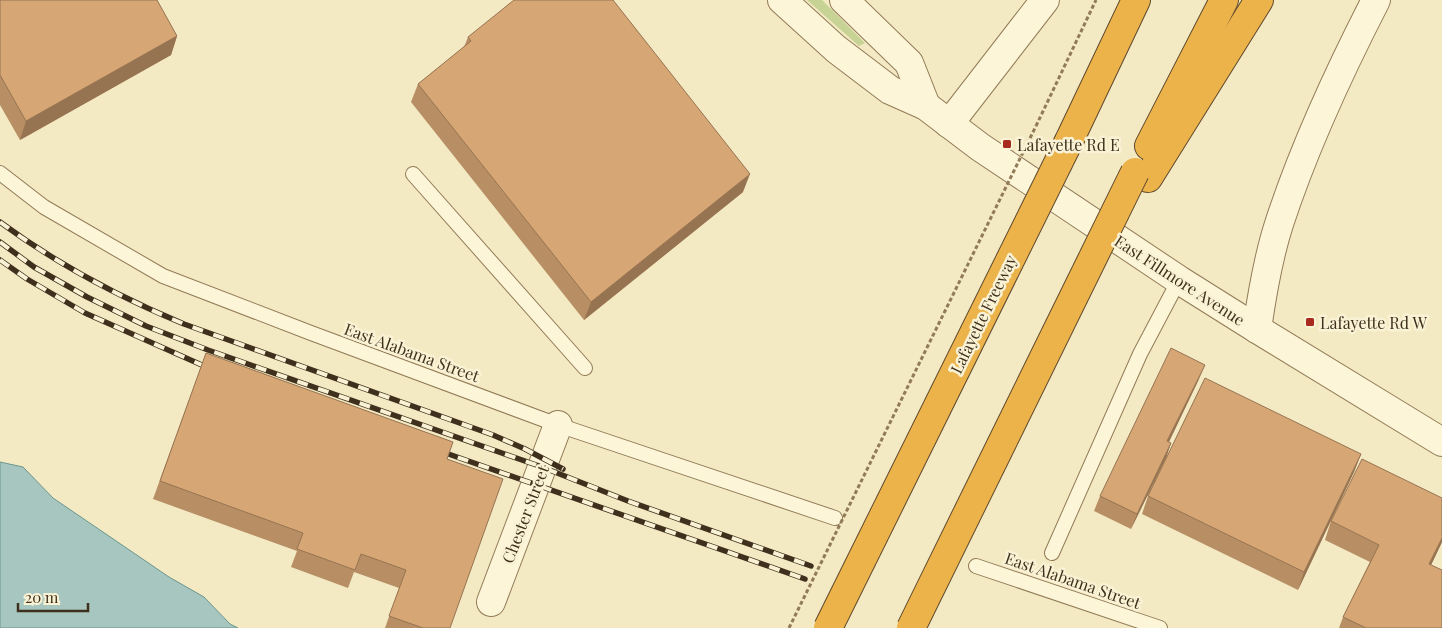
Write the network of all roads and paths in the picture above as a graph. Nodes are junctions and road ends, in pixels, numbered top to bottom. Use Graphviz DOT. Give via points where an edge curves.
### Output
graph roads {
  1 [pos="782,0"];
  2 [pos="844,0"];
  3 [pos="1045,0"];
  4 [pos="1096,0"];
  5 [pos="1136,0"];
  6 [pos="1224,0"];
  7 [pos="1260,0"];
  8 [pos="1376,0"];
  9 [pos="926,106"];
  10 [pos="950,124"];
  11 [pos="0,172"];
  12 [pos="413,174"];
  13 [pos="1142,175"];
  14 [pos="1180,280"];
  15 [pos="1257,329"];
  16 [pos="585,368"];
  17 [pos="558,425"];
  18 [pos="1442,442"];
  19 [pos="835,518"];
  20 [pos="1052,553"];
  21 [pos="976,566"];
  22 [pos="491,602"];
  23 [pos="788,628"];
  24 [pos="828,628"];
  25 [pos="911,628"];
  26 [pos="1160,628"];
  1 -- 9 [label="street, East Fillmore Avenue" via="836,49 890,90"];
  2 -- 9 [label="street" via="909,63"];
  3 -- 10 [label="street"];
  4 -- 23 [label="path, bridge"];
  5 -- 24 [label="highway, Lafayette Freeway, bridge"];
  6 -- 13 [label="highway"];
  7 -- 13 [label="highway"];
  8 -- 15 [label="street" via="1329,94 1279,225 1263,288"];
  9 -- 10 [label="street, East Fillmore Avenue"];
  10 -- 14 [label="street, East Fillmore Avenue" via="980,148"];
  11 -- 17 [label="lane, East Alabama Street" via="44,207 163,276"];
  12 -- 16 [label="lane"];
  13 -- 25 [label="highway, bridge" via="1080,286"];
  14 -- 15 [label="street, East Fillmore Avenue"];
  14 -- 20 [label="lane" via="1140,354"];
  15 -- 18 [label="street, East Fillmore Avenue"];
  17 -- 19 [label="lane, East Alabama Street"];
  17 -- 22 [label="street, Chester Street"];
  21 -- 26 [label="lane, East Alabama Street"];
}
